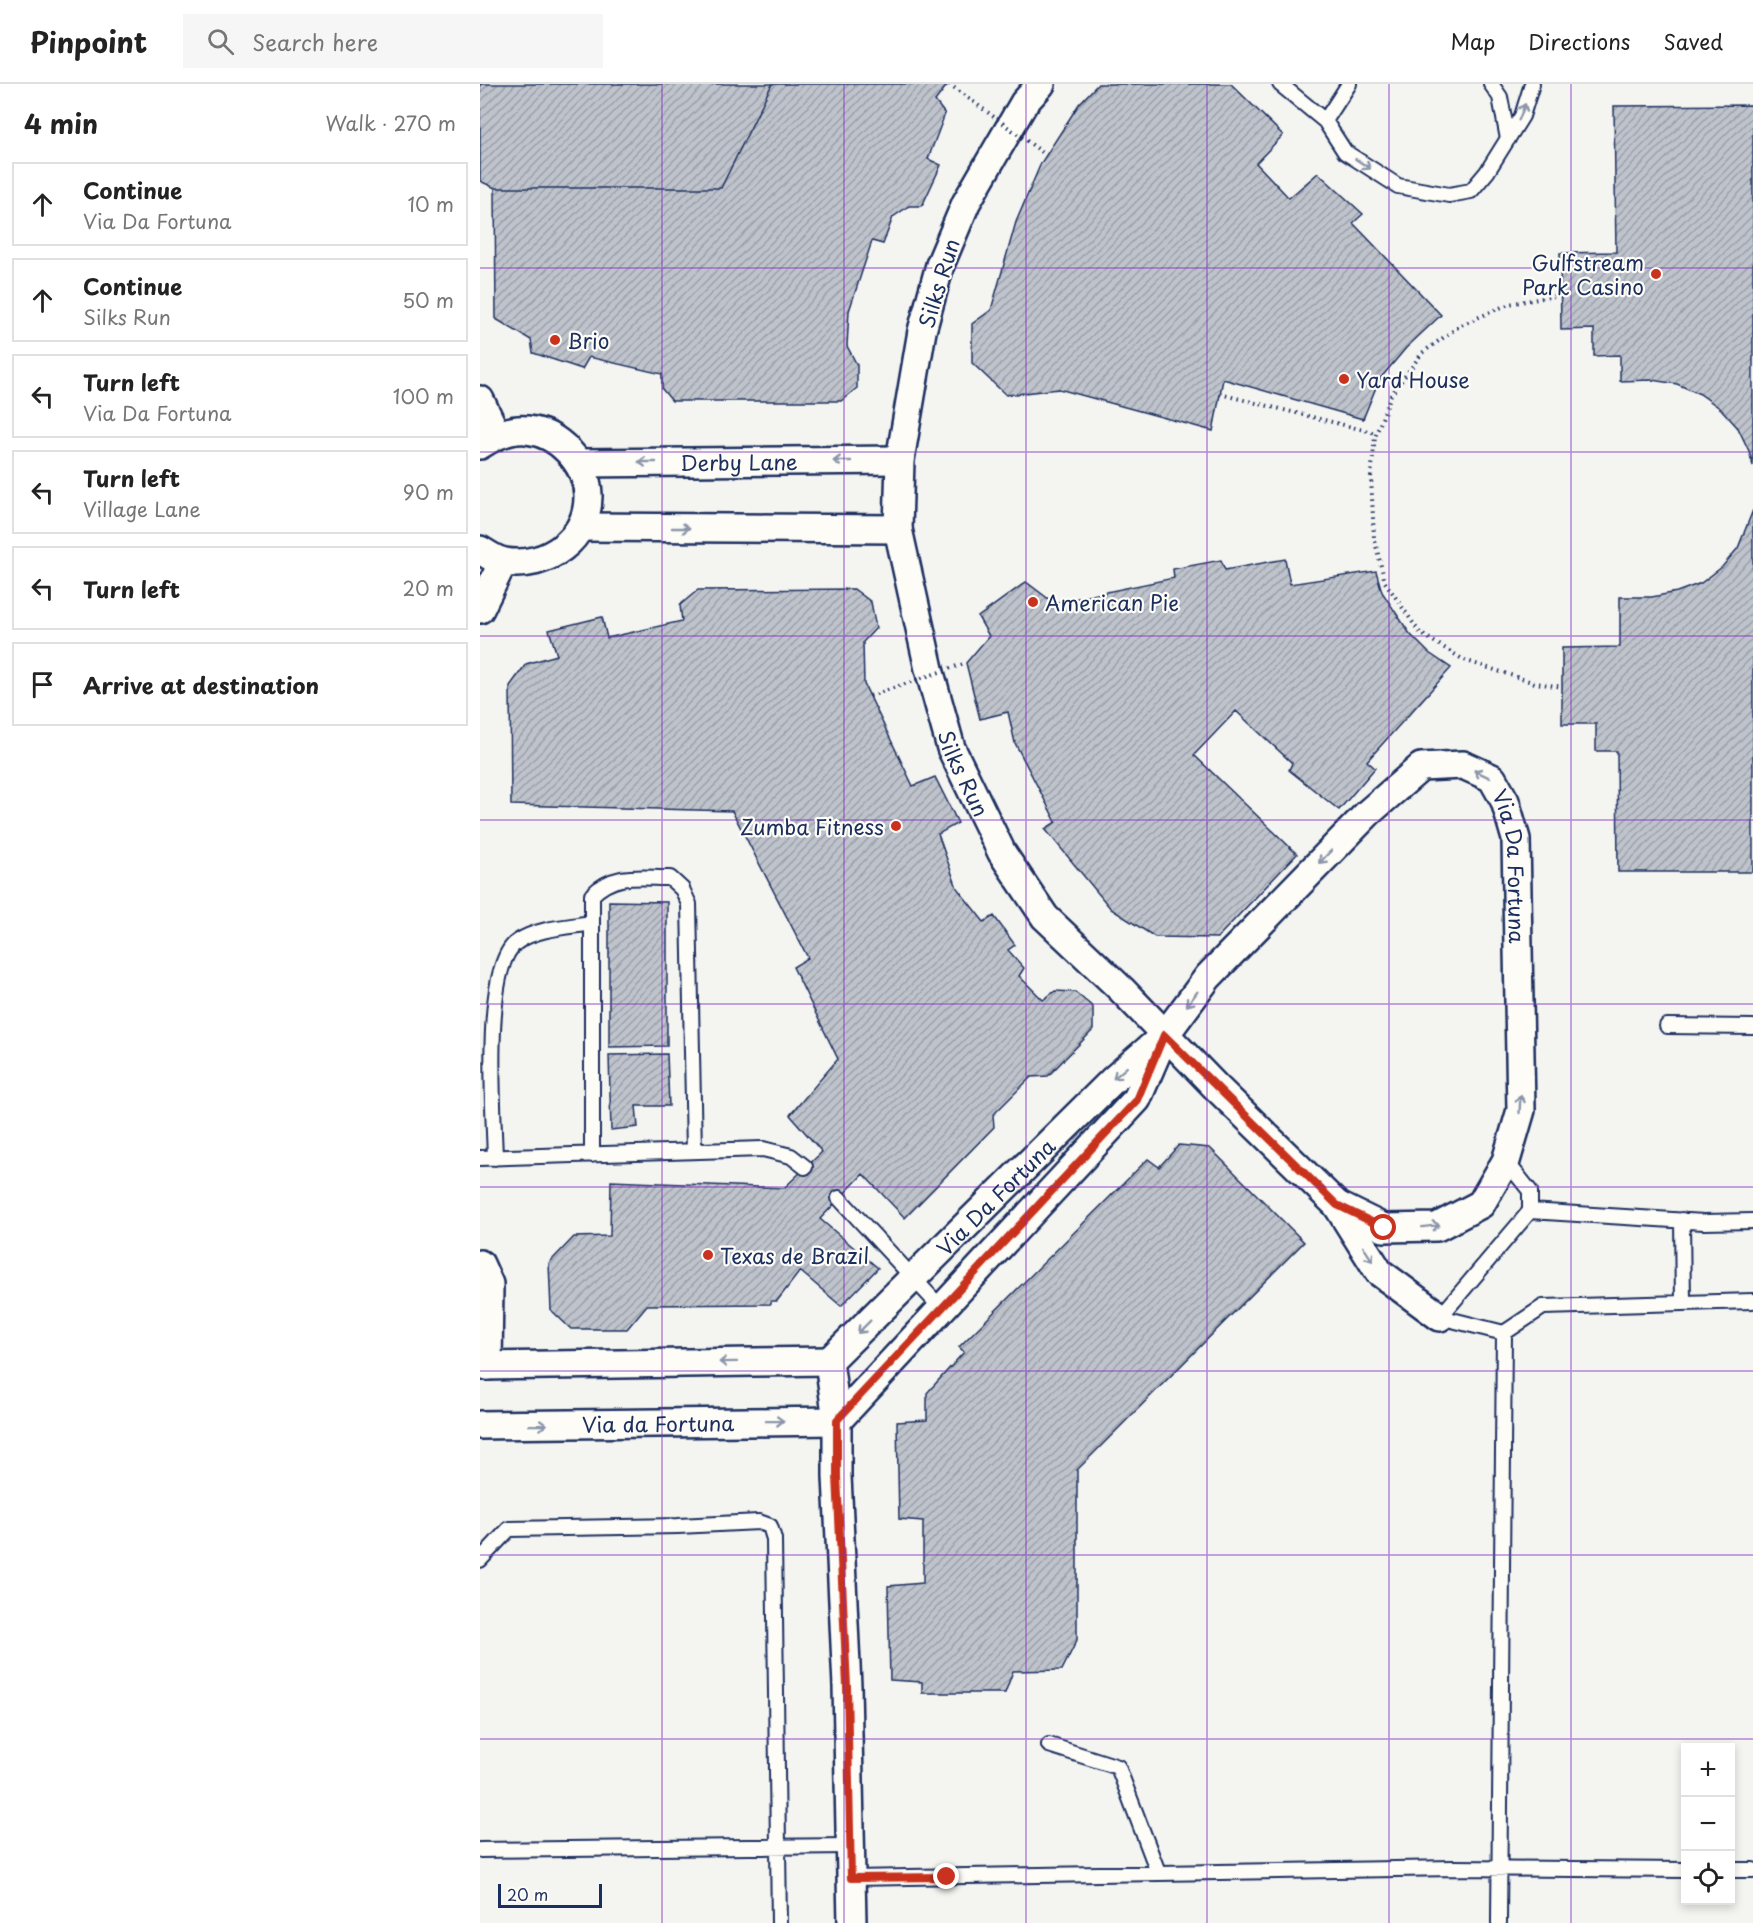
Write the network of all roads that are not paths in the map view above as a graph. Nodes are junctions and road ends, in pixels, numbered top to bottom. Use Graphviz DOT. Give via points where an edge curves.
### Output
graph roads {
  1 [pos="1041,84"];
  2 [pos="1280,84"];
  3 [pos="1349,84"];
  4 [pos="1491,84"];
  5 [pos="1532,84"];
  6 [pos="1325,121"];
  7 [pos="1508,139"];
  8 [pos="480,400"];
  9 [pos="488,439"];
  10 [pos="900,460"];
  11 [pos="579,463"];
  12 [pos="581,527"];
  13 [pos="898,528"];
  14 [pos="491,556"];
  15 [pos="480,609"];
  16 [pos="592,923"];
  17 [pos="1667,1026"];
  18 [pos="1753,1027"];
  19 [pos="1164,1035"];
  20 [pos="694,1151"];
  21 [pos="592,1155"];
  22 [pos="480,1158"];
  23 [pos="495,1158"];
  24 [pos="1506,1161"];
  25 [pos="805,1167"];
  26 [pos="839,1198"];
  27 [pos="1337,1205"];
  28 [pos="1530,1211"];
  29 [pos="1682,1220"];
  30 [pos="1753,1221"];
  31 [pos="480,1264"];
  32 [pos="913,1278"];
  33 [pos="1753,1301"];
  34 [pos="1683,1303"];
  35 [pos="942,1309"];
  36 [pos="1440,1317"];
  37 [pos="1504,1333"];
  38 [pos="829,1361"];
  39 [pos="484,1366"];
  40 [pos="837,1420"];
  41 [pos="480,1425"];
  42 [pos="480,1560"];
  43 [pos="1049,1745"];
  44 [pos="850,1846"];
  45 [pos="777,1847"];
  46 [pos="480,1850"];
  47 [pos="1499,1868"];
  48 [pos="1681,1870"];
  49 [pos="1735,1870"];
  50 [pos="1753,1870"];
  51 [pos="1158,1872"];
  52 [pos="851,1878"];
  53 [pos="779,1923"];
  54 [pos="852,1923"];
  55 [pos="1499,1923"];
  1 -- 10 [label="street, Silks Run" via="1024,103 966,203 940,265 922,331"];
  2 -- 6 [label="lane"];
  3 -- 6 [label="lane"];
  4 -- 7 [label="lane" via="1500,97"];
  7 -- 5 [label="lane, one-way" via="1522,116"];
  6 -- 7 [label="lane, one-way" via="1345,152 1398,186 1449,195 1471,190"];
  8 -- 9 [label="street"];
  9 -- 11 [label="street" via="527,430 557,440"];
  10 -- 11 [label="street, Derby Lane, one-way"];
  10 -- 13 [label="street, Silks Run"];
  11 -- 12 [label="street" via="588,495"];
  12 -- 13 [label="street, one-way"];
  12 -- 14 [label="street" via="561,551 534,563"];
  13 -- 19 [label="street, Silks Run" via="951,748 1002,853 1045,917"];
  14 -- 15 [label="street"];
  16 -- 20 [label="lane" via="592,895 615,878 670,878 682,889 688,904"];
  16 -- 21 [label="lane"];
  16 -- 23 [label="lane" via="539,933 515,943 501,966 493,1028"];
  17 -- 18 [label="lane"];
  24 -- 19 [label="street, Via Da Fortuna, one-way" via="1521,1110 1515,839 1505,801 1492,778 1463,765 1421,767 1368,813 1208,977"];
  19 -- 27 [label="street, Silks Run"];
  19 -- 32 [label="street, Via Da Fortuna, one-way" via="1113,1080"];
  19 -- 35 [label="street, Via Da Fortuna" via="1137,1100"];
  20 -- 21 [label="lane"];
  20 -- 25 [label="lane" via="763,1149 790,1156"];
  21 -- 23 [label="lane"];
  22 -- 23 [label="lane"];
  27 -- 24 [label="street, Via Da Fortuna, one-way" via="1384,1228 1437,1227 1481,1204"];
  24 -- 28 [label="lane" via="1530,1191"];
  26 -- 32 [label="lane"];
  27 -- 36 [label="street, Silks Run, one-way" via="1379,1272"];
  28 -- 29 [label="lane"];
  28 -- 36 [label="lane"];
  29 -- 30 [label="lane"];
  29 -- 34 [label="lane"];
  31 -- 39 [label="street" via="489,1284"];
  32 -- 35 [label="lane"];
  32 -- 38 [label="street, Via Da Fortuna, one-way"];
  33 -- 34 [label="lane"];
  34 -- 37 [label="lane" via="1543,1307"];
  35 -- 40 [label="street, Via Da Fortuna"];
  36 -- 37 [label="lane"];
  37 -- 47 [label="lane"];
  38 -- 39 [label="street, one-way"];
  38 -- 40 [label="street"];
  41 -- 40 [label="street, Via da Fortuna, one-way"];
  40 -- 44 [label="street"];
  42 -- 45 [label="lane" via="509,1528 759,1522 770,1526 774,1539"];
  43 -- 51 [label="lane" via="1118,1767"];
  44 -- 45 [label="lane"];
  44 -- 52 [label="street"];
  45 -- 46 [label="lane"];
  45 -- 53 [label="lane"];
  47 -- 48 [label="lane"];
  47 -- 51 [label="lane"];
  47 -- 55 [label="lane"];
  49 -- 50 [label="lane"];
  51 -- 52 [label="lane"];
  52 -- 54 [label="street"];
}
